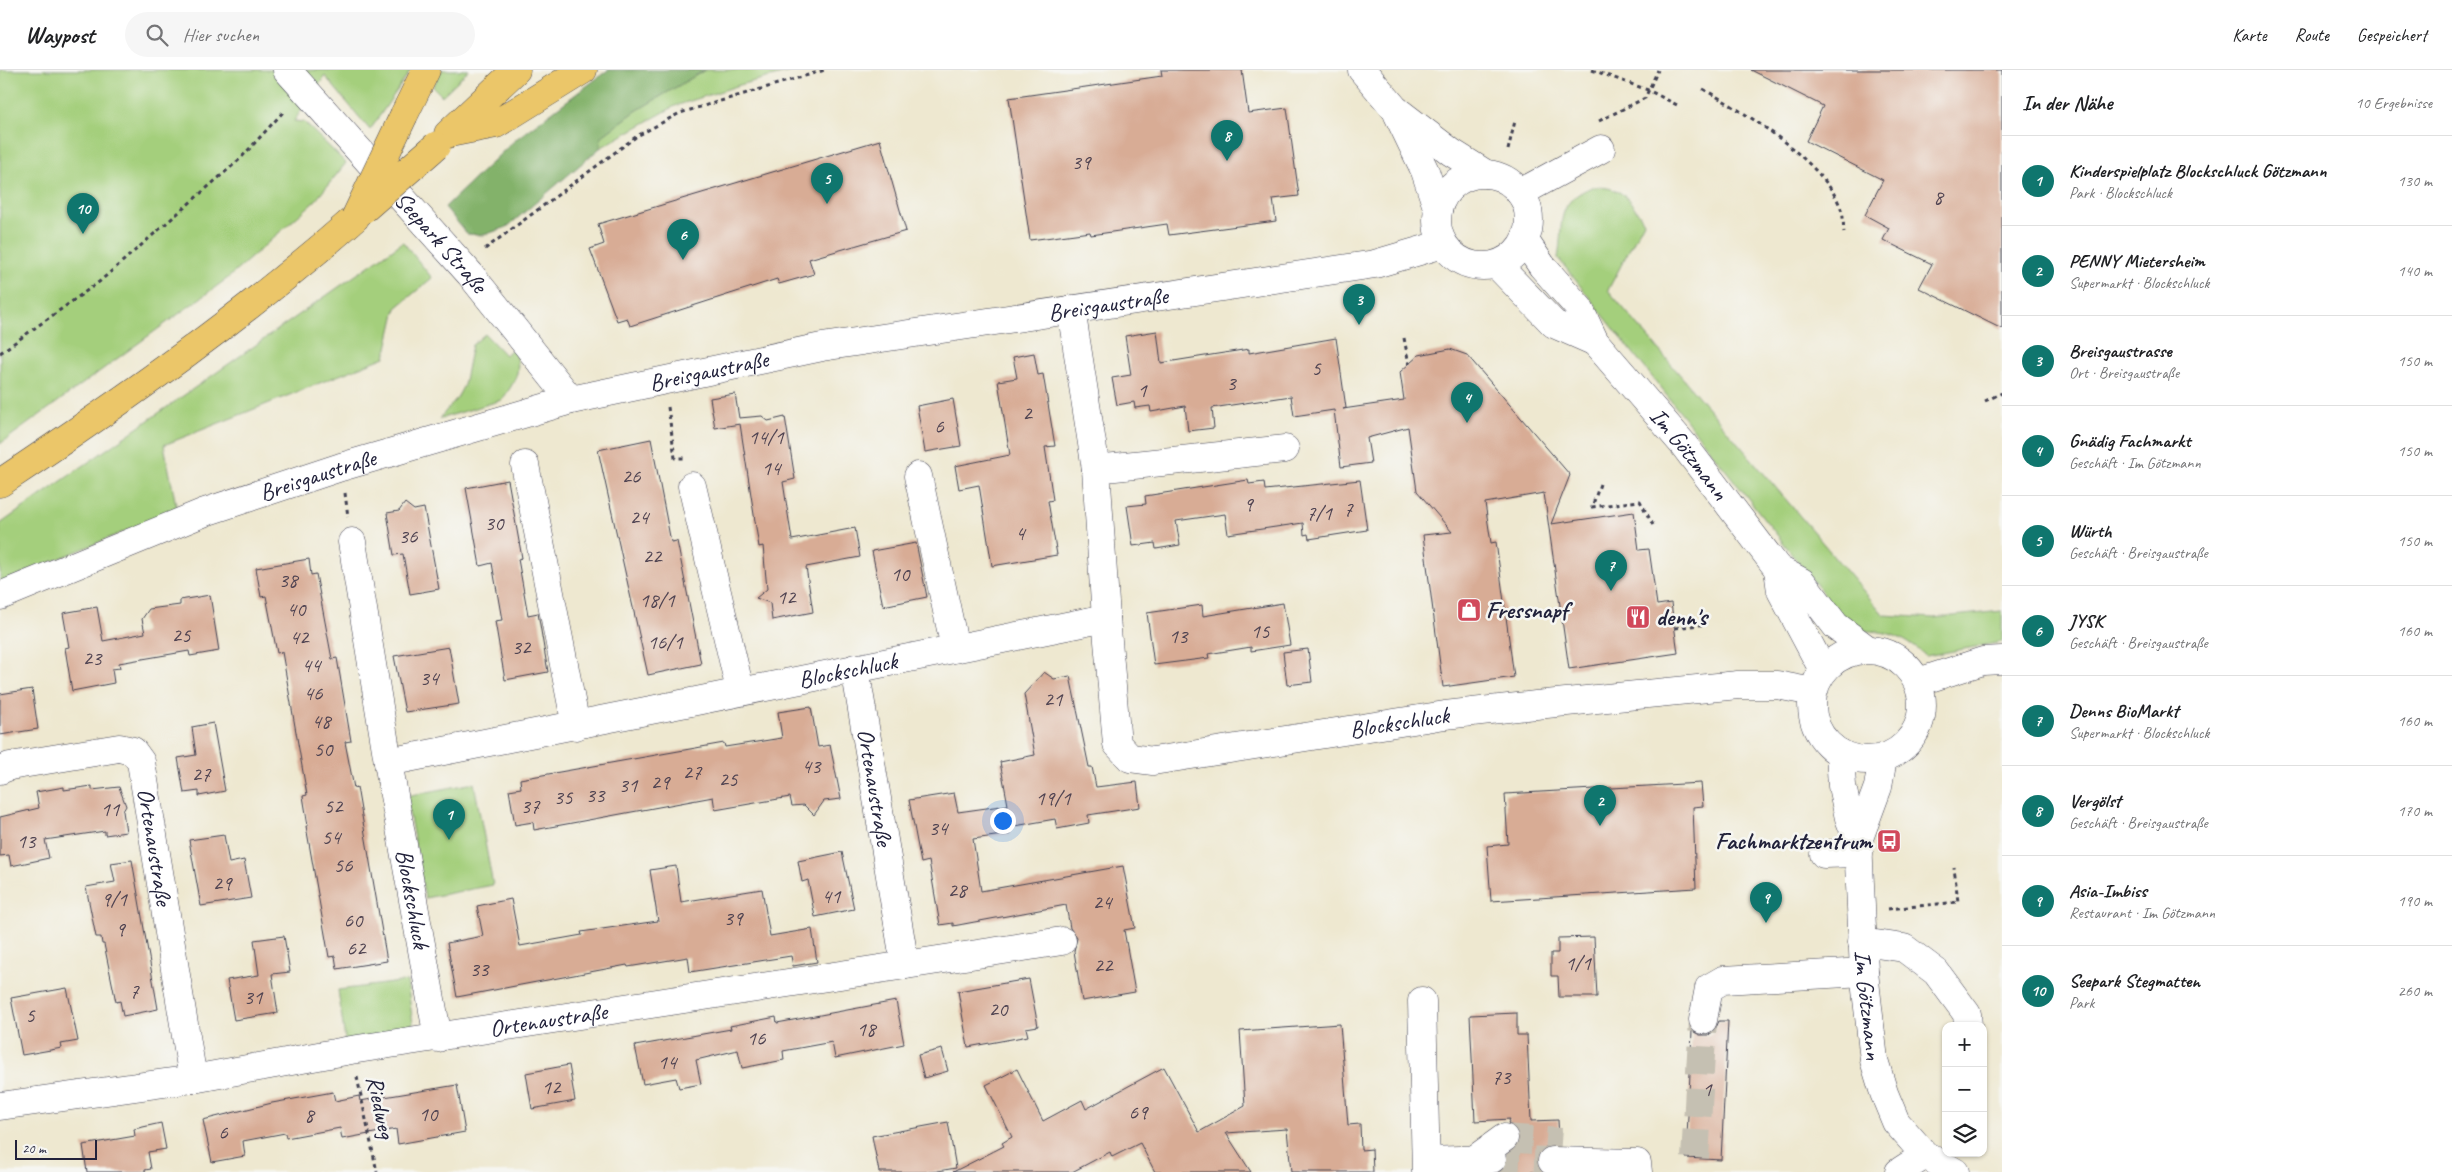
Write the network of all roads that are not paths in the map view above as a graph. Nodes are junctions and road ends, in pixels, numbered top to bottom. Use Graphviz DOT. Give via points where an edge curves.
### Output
graph roads {
  1 [pos="426,70"];
  2 [pos="516,70"];
  3 [pos="584,70"];
  4 [pos="1362,70"];
  5 [pos="302,76"];
  6 [pos="1395,110"];
  7 [pos="1597,136"];
  8 [pos="443,140"];
  9 [pos="1486,174"];
  10 [pos="1520,193"];
  11 [pos="1438,210"];
  12 [pos="348,224"];
  13 [pos="1525,241"];
  14 [pos="1443,244"];
  15 [pos="1497,265"];
  16 [pos="1071,309"];
  17 [pos="1594,342"];
  18 [pos="571,400"];
  19 [pos="1285,450"];
  20 [pos="525,465"];
  21 [pos="1096,469"];
  22 [pos="918,476"];
  23 [pos="0,483"];
  24 [pos="692,486"];
  25 [pos="352,542"];
  26 [pos="1778,569"];
  27 [pos="0,596"];
  28 [pos="1106,618"];
  29 [pos="955,648"];
  30 [pos="1867,649"];
  31 [pos="2002,660"];
  32 [pos="855,668"];
  33 [pos="1818,681"];
  34 [pos="1918,682"];
  35 [pos="740,690"];
  36 [pos="576,726"];
  37 [pos="1840,753"];
  38 [pos="1883,758"];
  39 [pos="388,762"];
  40 [pos="0,770"];
  41 [pos="1859,847"];
  42 [pos="1824,854"];
  43 [pos="1062,940"];
  44 [pos="1862,942"];
  45 [pos="904,966"];
  46 [pos="1864,972"];
  47 [pos="1422,1001"];
  48 [pos="1702,1020"];
  49 [pos="1968,1022"];
  50 [pos="438,1038"];
  51 [pos="193,1079"];
  52 [pos="0,1106"];
  53 [pos="1490,1152"];
  54 [pos="1563,1155"];
  55 [pos="1943,1161"];
  56 [pos="1427,1167"];
  57 [pos="1638,1172"];
  58 [pos="1899,1172"];
  1 -- 12 [label="main road, bridge"];
  2 -- 8 [label="main road"];
  3 -- 8 [label="main road" via="496,124"];
  4 -- 6 [label="street"];
  5 -- 18 [label="street, Seepark Straße"];
  6 -- 9 [label="street"];
  6 -- 11 [label="street" via="1425,172"];
  7 -- 10 [label="street"];
  8 -- 12 [label="main road, bridge"];
  9 -- 10 [label="street" via="1511,183"];
  9 -- 11 [label="street" via="1467,178 1450,187"];
  10 -- 13 [label="street" via="1529,216"];
  11 -- 14 [label="street" via="1436,222"];
  12 -- 23 [label="main road" via="278,285 90,423"];
  13 -- 15 [label="street" via="1518,252"];
  13 -- 17 [label="street, Im Götzmann" via="1579,308"];
  14 -- 15 [label="street" via="1466,264"];
  14 -- 16 [label="street, Breisgaustraße" via="1375,264"];
  15 -- 17 [label="street, Im Götzmann" via="1554,324"];
  16 -- 18 [label="street, Breisgaustraße" via="822,347"];
  16 -- 21 [label="street, Blockschluck"];
  17 -- 26 [label="street, Im Götzmann" via="1683,444"];
  18 -- 27 [label="street, Breisgaustraße" via="205,512"];
  19 -- 21 [label="street"];
  20 -- 36 [label="street"];
  21 -- 28 [label="street, Blockschluck"];
  22 -- 29 [label="street"];
  24 -- 35 [label="street"];
  25 -- 39 [label="street, Blockschluck"];
  26 -- 30 [label="street, Im Götzmann" via="1802,582 1836,626"];
  26 -- 33 [label="street, Im Götzmann" via="1781,591"];
  28 -- 29 [label="street, Blockschluck"];
  28 -- 33 [label="street, Blockschluck" via="1117,744 1130,758 1153,761 1445,715 1738,685"];
  29 -- 32 [label="street, Blockschluck"];
  30 -- 33 [label="street, Im Götzmann" via="1843,655"];
  30 -- 34 [label="street, Im Götzmann" via="1883,651 1897,658 1910,668"];
  31 -- 34 [label="street" via="1983,661"];
  32 -- 35 [label="street, Blockschluck"];
  32 -- 45 [label="street, Ortenaustraße"];
  33 -- 37 [label="street, Im Götzmann" via="1811,710 1816,727 1826,742"];
  34 -- 38 [label="street, Im Götzmann" via="1922,713 1918,728 1909,742"];
  35 -- 36 [label="street, Blockschluck"];
  36 -- 39 [label="street, Blockschluck"];
  37 -- 38 [label="street, Im Götzmann" via="1868,761"];
  37 -- 41 [label="street, Im Götzmann" via="1842,786"];
  38 -- 41 [label="street, Im Götzmann" via="1878,787"];
  39 -- 50 [label="street, Blockschluck"];
  40 -- 51 [label="street, Ortenaustraße" via="119,748 132,751 141,762"];
  41 -- 42 [label="street"];
  41 -- 44 [label="street, Im Götzmann"];
  43 -- 45 [label="street, Ortenaustraße"];
  44 -- 46 [label="street, Im Götzmann"];
  44 -- 49 [label="street" via="1904,948 1936,972 1967,1014"];
  45 -- 50 [label="street, Ortenaustraße"];
  46 -- 48 [label="street" via="1724,980 1709,988"];
  46 -- 55 [label="street, Im Götzmann" via="1874,1060 1896,1122"];
  47 -- 56 [label="street"];
  50 -- 51 [label="street, Ortenaustraße" via="351,1050"];
  51 -- 52 [label="street, Ortenaustraße"];
  53 -- 56 [label="street"];
  54 -- 57 [label="street" via="1637,1163"];
  55 -- 58 [label="street"];
}
